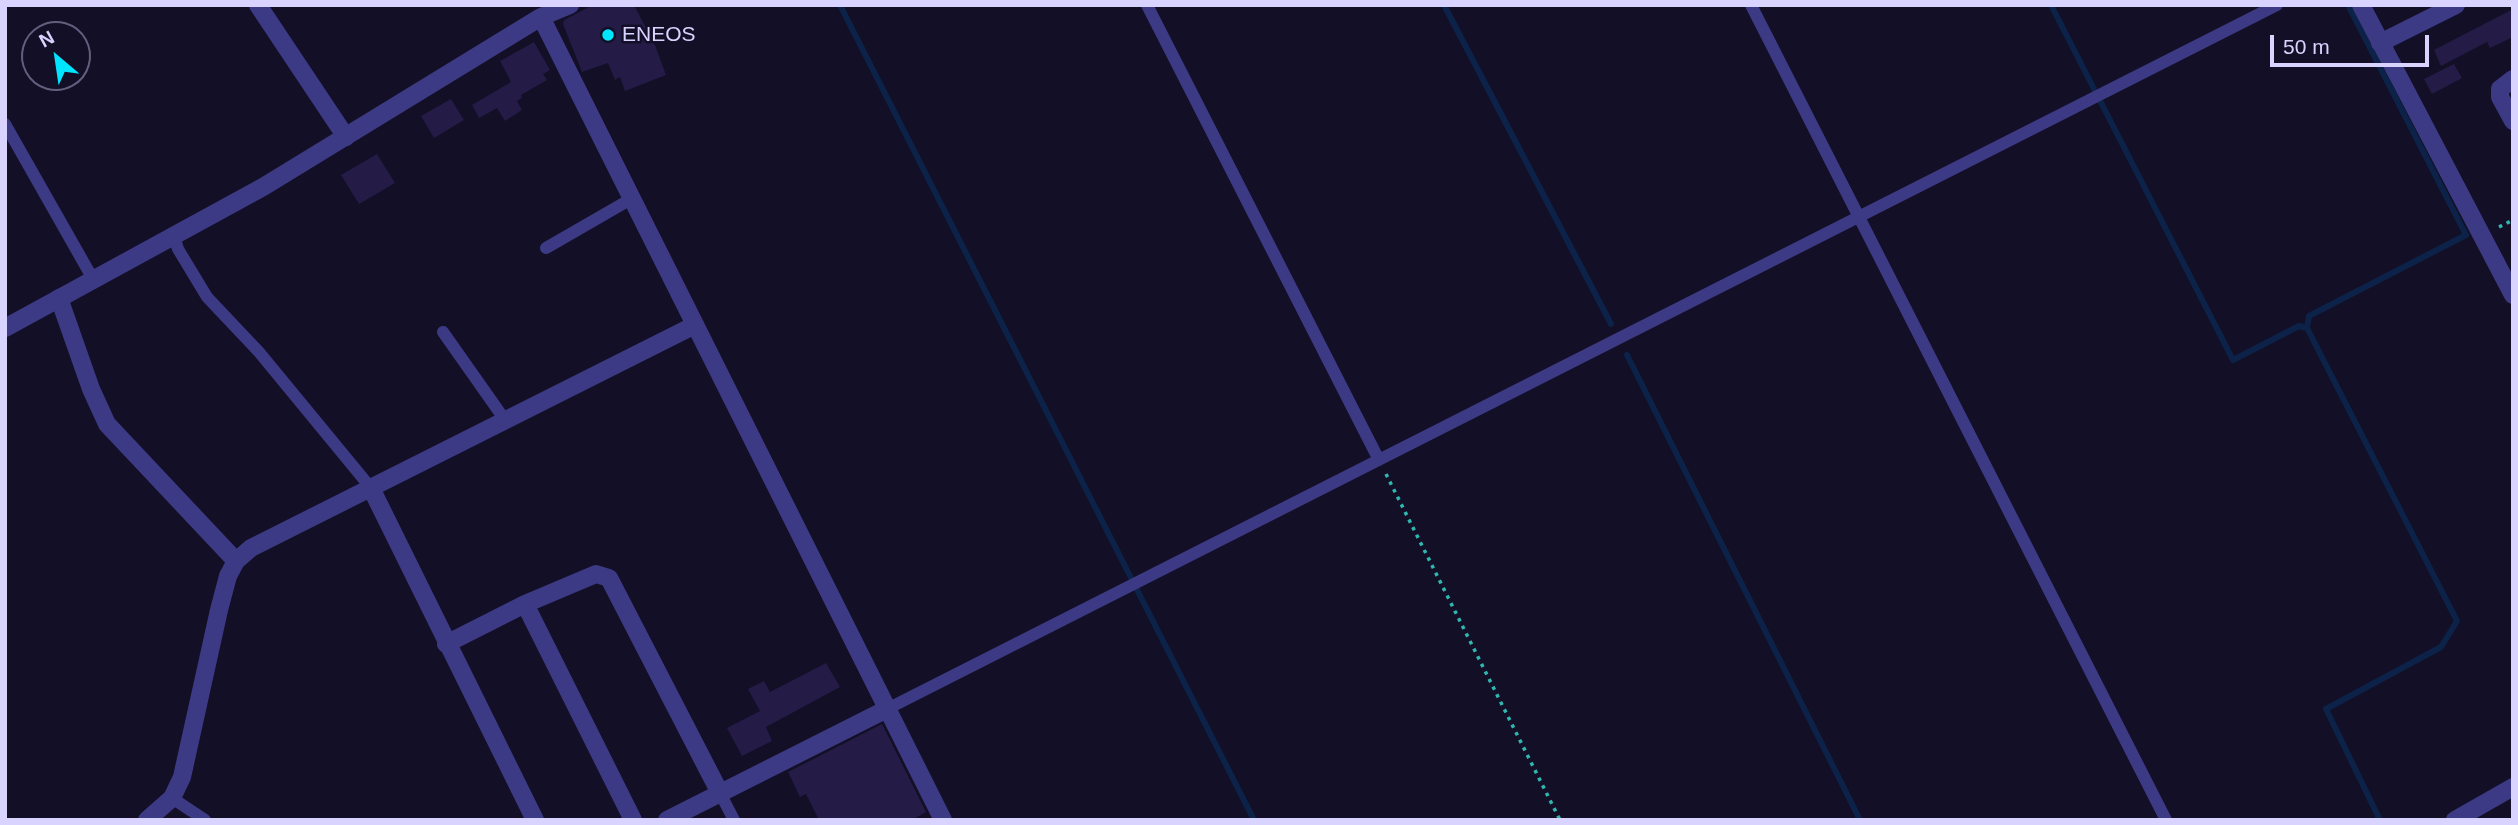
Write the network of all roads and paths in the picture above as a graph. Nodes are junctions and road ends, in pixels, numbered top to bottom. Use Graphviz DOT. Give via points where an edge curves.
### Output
graph roads {
  1 [pos="258,5"];
  2 [pos="570,5"];
  3 [pos="1147,5"];
  4 [pos="1751,5"];
  5 [pos="2277,5"];
  6 [pos="2361,5"];
  7 [pos="2456,5"];
  8 [pos="538,11"];
  9 [pos="2380,43"];
  10 [pos="2513,79"];
  11 [pos="2513,121"];
  12 [pos="5,124"];
  13 [pos="346,137"];
  14 [pos="631,199"];
  15 [pos="1862,218"];
  16 [pos="173,233"];
  17 [pos="546,248"];
  18 [pos="93,279"];
  19 [pos="2513,295"];
  20 [pos="60,298"];
  21 [pos="695,325"];
  22 [pos="5,328"];
  23 [pos="443,332"];
  24 [pos="505,421"];
  25 [pos="1379,460"];
  26 [pos="371,488"];
  27 [pos="236,561"];
  28 [pos="525,604"];
  29 [pos="446,644"];
  30 [pos="887,709"];
  31 [pos="2513,787"];
  32 [pos="720,793"];
  33 [pos="172,798"];
  34 [pos="147,820"];
  35 [pos="205,820"];
  36 [pos="534,820"];
  37 [pos="633,820"];
  38 [pos="667,820"];
  39 [pos="734,820"];
  40 [pos="943,820"];
  41 [pos="1560,820"];
  42 [pos="2166,820"];
  43 [pos="2455,820"];
  1 -- 13 [label="street"];
  2 -- 8 [label="street"];
  3 -- 25 [label="lane"];
  4 -- 15 [label="lane"];
  5 -- 15 [label="lane"];
  6 -- 9 [label="street"];
  7 -- 9 [label="street"];
  8 -- 13 [label="street"];
  8 -- 14 [label="street"];
  9 -- 19 [label="street"];
  10 -- 11 [label="street" via="2500,89"];
  12 -- 18 [label="lane"];
  13 -- 16 [label="street"];
  14 -- 17 [label="lane"];
  14 -- 21 [label="street"];
  15 -- 25 [label="lane"];
  15 -- 42 [label="lane"];
  16 -- 18 [label="street"];
  16 -- 26 [label="lane" via="178,250 207,297 259,352"];
  18 -- 20 [label="street"];
  20 -- 22 [label="street"];
  20 -- 27 [label="street" via="107,424"];
  21 -- 24 [label="street"];
  21 -- 30 [label="street"];
  23 -- 24 [label="lane"];
  24 -- 26 [label="street"];
  25 -- 30 [label="lane"];
  25 -- 41 [label="path"];
  26 -- 27 [label="street" via="251,548"];
  26 -- 29 [label="street"];
  27 -- 33 [label="street" via="219,610 182,777"];
  28 -- 29 [label="street"];
  28 -- 32 [label="street" via="596,574 609,578"];
  28 -- 37 [label="street"];
  29 -- 36 [label="street"];
  30 -- 32 [label="street"];
  30 -- 40 [label="street"];
  31 -- 43 [label="street"];
  32 -- 38 [label="street"];
  32 -- 39 [label="lane"];
  33 -- 34 [label="street"];
  33 -- 35 [label="lane"];
}
